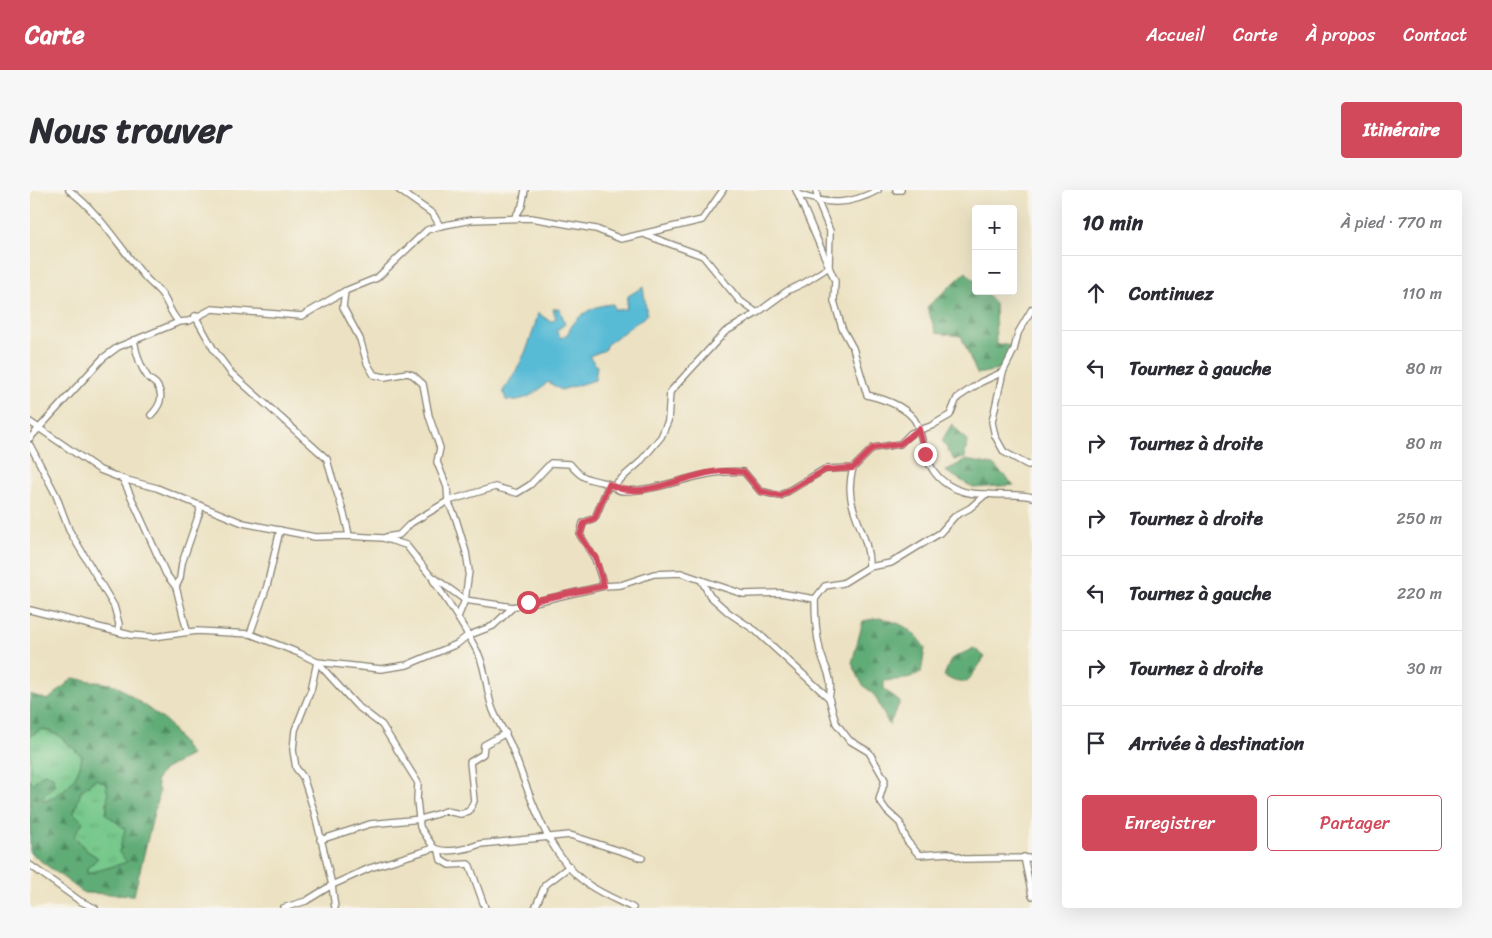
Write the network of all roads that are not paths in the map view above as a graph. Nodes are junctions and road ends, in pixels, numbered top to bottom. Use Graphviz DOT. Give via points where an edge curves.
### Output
graph roads {
  1 [pos="69,190"];
  2 [pos="399,190"];
  3 [pos="525,190"];
  4 [pos="723,190"];
  5 [pos="816,190"];
  6 [pos="878,190"];
  7 [pos="896,190"];
  8 [pos="901,190"];
  9 [pos="798,192"];
  10 [pos="818,202"];
  11 [pos="515,217"];
  12 [pos="440,226"];
  13 [pos="644,234"];
  14 [pos="830,267"];
  15 [pos="345,291"];
  16 [pos="1032,309"];
  17 [pos="757,313"];
  18 [pos="195,316"];
  19 [pos="179,322"];
  20 [pos="134,340"];
  21 [pos="1003,372"];
  22 [pos="151,415"];
  23 [pos="30,422"];
  24 [pos="38,428"];
  25 [pos="919,429"];
  26 [pos="30,438"];
  27 [pos="30,445"];
  28 [pos="1032,464"];
  29 [pos="853,468"];
  30 [pos="123,479"];
  31 [pos="609,484"];
  32 [pos="986,494"];
  33 [pos="1032,497"];
  34 [pos="448,501"];
  35 [pos="199,505"];
  36 [pos="280,530"];
  37 [pos="349,536"];
  38 [pos="383,538"];
  39 [pos="869,567"];
  40 [pos="430,574"];
  41 [pos="702,580"];
  42 [pos="604,586"];
  43 [pos="176,587"];
  44 [pos="815,599"];
  45 [pos="465,600"];
  46 [pos="513,606"];
  47 [pos="30,610"];
  48 [pos="458,617"];
  49 [pos="187,631"];
  50 [pos="118,632"];
  51 [pos="250,634"];
  52 [pos="468,636"];
  53 [pos="317,662"];
  54 [pos="830,698"];
  55 [pos="506,733"];
  56 [pos="421,819"];
  57 [pos="548,838"];
  58 [pos="320,840"];
  59 [pos="437,850"];
  60 [pos="642,858"];
  61 [pos="1024,858"];
  62 [pos="1032,858"];
  63 [pos="30,865"];
  64 [pos="570,866"];
  65 [pos="332,885"];
  66 [pos="1032,896"];
  67 [pos="94,908"];
  68 [pos="282,908"];
  69 [pos="335,908"];
  70 [pos="485,908"];
  71 [pos="535,908"];
  72 [pos="633,908"];
  1 -- 19 [label="street" via="106,227 160,292"];
  2 -- 12 [label="street" via="433,214"];
  3 -- 11 [label="street" via="522,206"];
  4 -- 13 [label="street" via="702,220"];
  5 -- 10 [label="street"];
  6 -- 10 [label="street" via="859,200"];
  7 -- 8 [label="street"];
  9 -- 10 [label="street"];
  9 -- 14 [label="street"];
  10 -- 14 [label="street" via="830,231"];
  11 -- 12 [label="street"];
  11 -- 13 [label="street" via="596,229 621,240"];
  12 -- 15 [label="street" via="427,230 377,278"];
  13 -- 17 [label="street" via="703,256 739,300"];
  14 -- 17 [label="street" via="787,290"];
  14 -- 25 [label="street" via="842,328 853,348 867,395 886,399 906,412"];
  15 -- 18 [label="street" via="302,316 212,309"];
  15 -- 34 [label="street" via="343,307 374,375 385,377 407,373 423,384 440,448 437,462 447,487"];
  16 -- 21 [label="street" via="1018,332 1014,350"];
  17 -- 31 [label="street" via="725,332 670,392 668,421 661,437 639,463 613,486"];
  18 -- 19 [label="street" via="189,321"];
  18 -- 37 [label="street" via="214,350 232,373 327,459"];
  19 -- 20 [label="street"];
  20 -- 22 [label="street" via="148,378 162,396 159,407"];
  20 -- 24 [label="street" via="103,358"];
  21 -- 25 [label="street" via="957,398 950,415"];
  21 -- 28 [label="street" via="992,422 995,436 1004,452"];
  23 -- 24 [label="street"];
  24 -- 26 [label="street"];
  24 -- 30 [label="street" via="100,470"];
  25 -- 29 [label="street" via="900,444 873,448"];
  25 -- 32 [label="street" via="932,472 947,484 969,494"];
  27 -- 50 [label="street" via="69,530 114,606"];
  29 -- 31 [label="street" via="825,470 780,496 760,491 744,472 726,470 657,488 621,491"];
  29 -- 39 [label="street" via="848,485 856,521 869,555"];
  30 -- 35 [label="street"];
  30 -- 43 [label="street" via="166,574"];
  31 -- 34 [label="street" via="580,477 570,464 551,462 530,485 517,493 495,487"];
  31 -- 42 [label="street" via="595,518 584,523 580,535 596,559"];
  32 -- 33 [label="street"];
  32 -- 39 [label="street" via="925,543 891,563"];
  34 -- 38 [label="street" via="411,523 400,535"];
  34 -- 45 [label="street" via="466,552"];
  35 -- 36 [label="street" via="243,523"];
  35 -- 43 [label="street" via="200,511"];
  36 -- 37 [label="street" via="315,537"];
  36 -- 51 [label="street" via="267,586"];
  37 -- 38 [label="street"];
  38 -- 40 [label="street" via="406,546"];
  39 -- 44 [label="street" via="843,583 825,586"];
  40 -- 45 [label="street"];
  40 -- 48 [label="street"];
  41 -- 42 [label="street" via="681,573 654,574 621,585"];
  41 -- 44 [label="street" via="744,594 780,593"];
  41 -- 54 [label="street" via="716,602 756,631"];
  42 -- 46 [label="street"];
  43 -- 49 [label="street"];
  44 -- 54 [label="street" via="820,651 832,684"];
  45 -- 46 [label="street"];
  45 -- 48 [label="street"];
  46 -- 52 [label="street" via="493,626"];
  47 -- 50 [label="street"];
  48 -- 52 [label="street"];
  49 -- 50 [label="street" via="153,637"];
  49 -- 51 [label="street"];
  51 -- 53 [label="street"];
  52 -- 53 [label="street" via="457,644 407,665 381,669"];
  52 -- 55 [label="street" via="488,682 494,712"];
  53 -- 56 [label="street" via="356,705 382,725 418,783"];
  53 -- 58 [label="street" via="311,690 295,730 293,750"];
  54 -- 61 [label="street" via="836,723 849,740 869,752 880,768 885,780 879,800 900,823 907,841 918,855 948,853 964,859"];
  55 -- 56 [label="street" via="484,745 483,754 470,762 474,801 469,811 461,814 446,811"];
  55 -- 57 [label="street" via="531,803"];
  56 -- 58 [label="street" via="370,824"];
  56 -- 59 [label="street" via="420,827"];
  57 -- 59 [label="street"];
  57 -- 60 [label="street" via="570,835"];
  57 -- 64 [label="street"];
  58 -- 65 [label="street"];
  59 -- 65 [label="street" via="376,866"];
  59 -- 70 [label="street" via="448,865 470,866"];
  61 -- 62 [label="street"];
  61 -- 66 [label="street"];
  63 -- 67 [label="street"];
  64 -- 71 [label="street" via="545,885"];
  64 -- 72 [label="street" via="589,886"];
  65 -- 68 [label="street" via="306,902"];
  65 -- 69 [label="street"];
}
